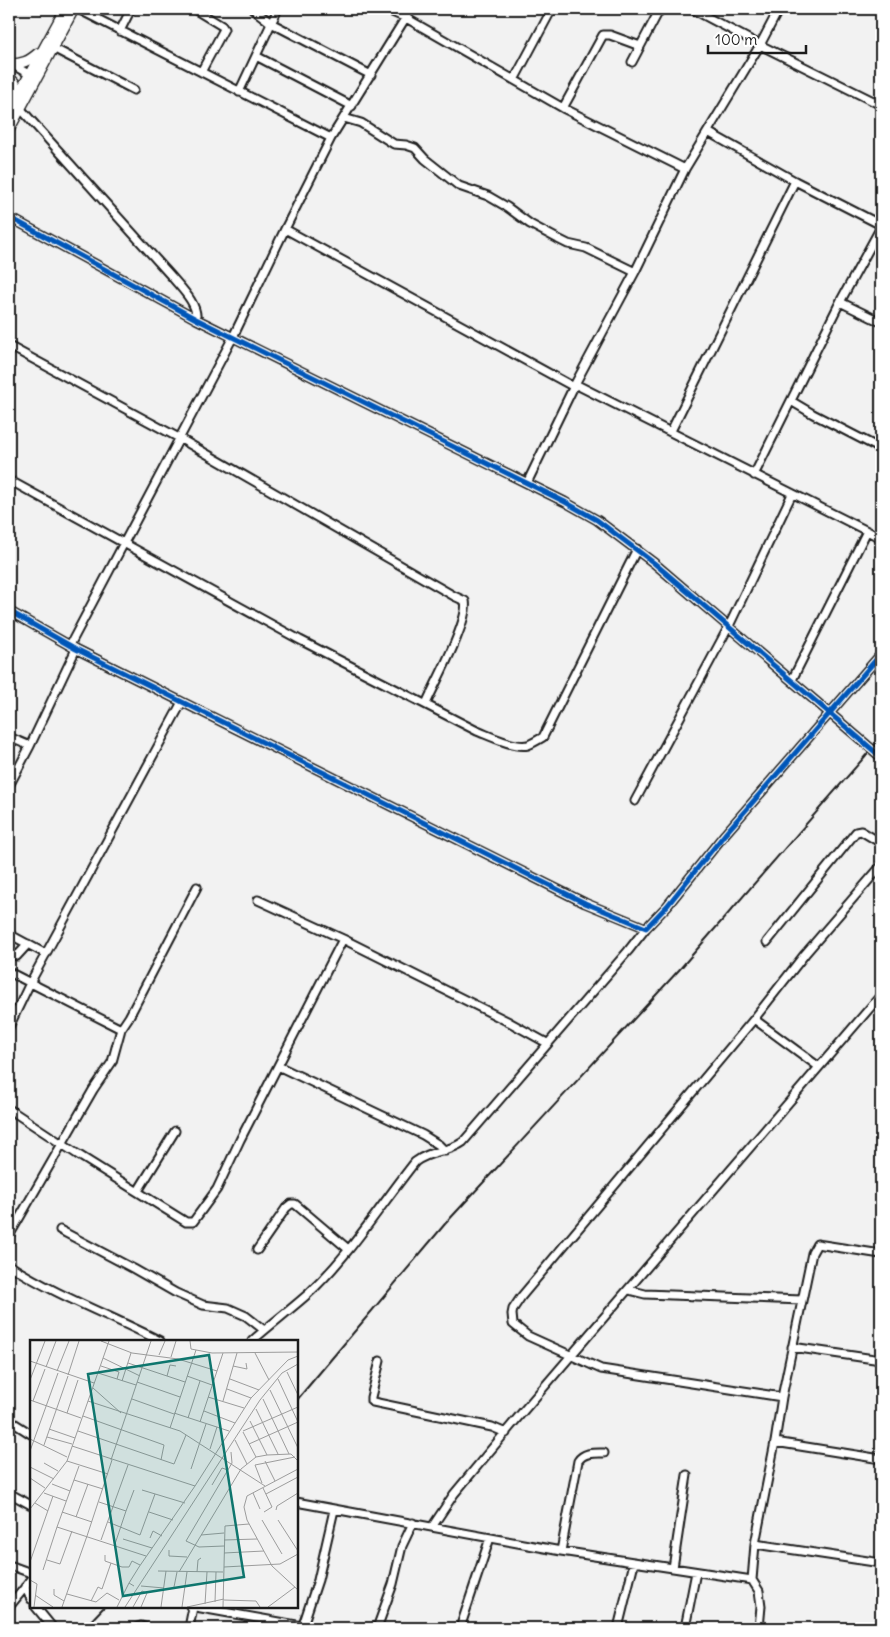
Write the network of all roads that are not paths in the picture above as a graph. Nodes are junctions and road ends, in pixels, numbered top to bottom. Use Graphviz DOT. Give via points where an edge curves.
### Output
graph roads {
  1 [pos="65,9"];
  2 [pos="76,9"];
  3 [pos="131,9"];
  4 [pos="194,9"];
  5 [pos="253,9"];
  6 [pos="278,9"];
  7 [pos="385,9"];
  8 [pos="411,9"];
  9 [pos="552,9"];
  10 [pos="660,9"];
  11 [pos="692,9"];
  12 [pos="779,9"];
  13 [pos="406,18"];
  14 [pos="271,23"];
  15 [pos="120,31"];
  16 [pos="760,45"];
  17 [pos="640,46"];
  18 [pos="48,48"];
  19 [pos="256,56"];
  20 [pos="632,62"];
  21 [pos="10,63"];
  22 [pos="201,72"];
  23 [pos="371,75"];
  24 [pos="33,76"];
  25 [pos="9,77"];
  26 [pos="514,80"];
  27 [pos="28,86"];
  28 [pos="134,90"];
  29 [pos="239,92"];
  30 [pos="17,97"];
  31 [pos="881,105"];
  32 [pos="352,106"];
  33 [pos="20,108"];
  34 [pos="563,108"];
  35 [pos="9,112"];
  36 [pos="344,118"];
  37 [pos="9,130"];
  38 [pos="708,132"];
  39 [pos="332,138"];
  40 [pos="685,169"];
  41 [pos="794,181"];
  42 [pos="9,217"];
  43 [pos="881,226"];
  44 [pos="285,229"];
  45 [pos="618,264"];
  46 [pos="635,272"];
  47 [pos="630,280"];
  48 [pos="840,302"];
  49 [pos="196,319"];
  50 [pos="881,322"];
  51 [pos="233,338"];
  52 [pos="9,346"];
  53 [pos="574,385"];
  54 [pos="791,401"];
  55 [pos="671,431"];
  56 [pos="180,438"];
  57 [pos="881,450"];
  58 [pos="754,475"];
  59 [pos="9,480"];
  60 [pos="527,484"];
  61 [pos="792,494"];
  62 [pos="867,531"];
  63 [pos="881,538"];
  64 [pos="124,542"];
  65 [pos="637,550"];
  66 [pos="9,612"];
  67 [pos="729,626"];
  68 [pos="73,647"];
  69 [pos="881,654"];
  70 [pos="792,680"];
  71 [pos="182,702"];
  72 [pos="426,704"];
  73 [pos="830,713"];
  74 [pos="9,736"];
  75 [pos="30,746"];
  76 [pos="881,757"];
  77 [pos="9,786"];
  78 [pos="635,801"];
  79 [pos="881,843"];
  80 [pos="881,866"];
  81 [pos="196,887"];
  82 [pos="258,900"];
  83 [pos="646,928"];
  84 [pos="9,934"];
  85 [pos="342,939"];
  86 [pos="767,942"];
  87 [pos="28,944"];
  88 [pos="9,952"];
  89 [pos="46,954"];
  90 [pos="9,972"];
  91 [pos="30,983"];
  92 [pos="881,995"];
  93 [pos="754,1018"];
  94 [pos="9,1027"];
  95 [pos="121,1029"];
  96 [pos="547,1043"];
  97 [pos="278,1066"];
  98 [pos="819,1068"];
  99 [pos="9,1109"];
  100 [pos="175,1131"];
  101 [pos="62,1144"];
  102 [pos="445,1150"];
  103 [pos="138,1191"];
  104 [pos="60,1230"];
  105 [pos="9,1236"];
  106 [pos="348,1249"];
  107 [pos="257,1250"];
  108 [pos="881,1254"];
  109 [pos="9,1266"];
  110 [pos="629,1290"];
  111 [pos="802,1300"];
  112 [pos="264,1330"];
  113 [pos="158,1340"];
  114 [pos="253,1340"];
  115 [pos="792,1347"];
  116 [pos="572,1356"];
  117 [pos="881,1360"];
  118 [pos="380,1361"];
  119 [pos="782,1397"];
  120 [pos="9,1420"];
  121 [pos="506,1432"];
  122 [pos="30,1433"];
  123 [pos="775,1442"];
  124 [pos="604,1453"];
  125 [pos="881,1458"];
  126 [pos="687,1475"];
  127 [pos="9,1493"];
  128 [pos="298,1502"];
  129 [pos="30,1505"];
  130 [pos="334,1510"];
  131 [pos="413,1523"];
  132 [pos="432,1527"];
  133 [pos="490,1538"];
  134 [pos="755,1544"];
  135 [pos="561,1551"];
  136 [pos="634,1563"];
  137 [pos="881,1563"];
  138 [pos="9,1565"];
  139 [pos="673,1568"];
  140 [pos="696,1572"];
  141 [pos="30,1573"];
  142 [pos="752,1580"];
  143 [pos="30,1581"];
  144 [pos="25,1587"];
  145 [pos="30,1597"];
  146 [pos="9,1607"];
  147 [pos="36,1607"];
  148 [pos="192,1607"];
  149 [pos="197,1607"];
  150 [pos="302,1627"];
  151 [pos="53,1628"];
  152 [pos="136,1628"];
  153 [pos="147,1628"];
  154 [pos="189,1628"];
  155 [pos="377,1628"];
  156 [pos="460,1628"];
  157 [pos="618,1628"];
  158 [pos="685,1628"];
  159 [pos="759,1628"];
  1 -- 18 [label="main road"];
  2 -- 15 [label="street"];
  2 -- 18 [label="main road"];
  3 -- 15 [label="street"];
  4 -- 22 [label="street" via="224,29"];
  5 -- 14 [label="street"];
  6 -- 14 [label="street"];
  7 -- 13 [label="street"];
  8 -- 13 [label="street"];
  9 -- 26 [label="street"];
  10 -- 17 [label="street"];
  11 -- 16 [label="street"];
  12 -- 16 [label="street"];
  13 -- 23 [label="street"];
  13 -- 26 [label="street"];
  14 -- 19 [label="street"];
  14 -- 23 [label="street"];
  15 -- 22 [label="street"];
  16 -- 31 [label="street"];
  16 -- 38 [label="street"];
  17 -- 20 [label="street"];
  17 -- 34 [label="street" via="603,35"];
  18 -- 21 [label="main road" via="23,63"];
  18 -- 24 [label="main road"];
  18 -- 28 [label="street"];
  19 -- 29 [label="street"];
  19 -- 32 [label="street"];
  21 -- 24 [label="street"];
  22 -- 29 [label="street"];
  23 -- 32 [label="street"];
  24 -- 27 [label="main road"];
  25 -- 27 [label="street"];
  25 -- 30 [label="main road" via="15,83"];
  26 -- 34 [label="street"];
  27 -- 30 [label="main road"];
  27 -- 33 [label="main road"];
  29 -- 39 [label="street"];
  30 -- 35 [label="main road"];
  32 -- 36 [label="street"];
  33 -- 37 [label="main road"];
  33 -- 49 [label="street" via="172,277 195,308"];
  34 -- 40 [label="street"];
  36 -- 39 [label="street"];
  36 -- 45 [label="street" via="361,124 394,144 415,148 459,186 488,196 568,244 596,252"];
  38 -- 40 [label="street"];
  38 -- 41 [label="street"];
  39 -- 44 [label="street"];
  40 -- 46 [label="street"];
  41 -- 43 [label="street"];
  41 -- 55 [label="street"];
  42 -- 49 [label="street"];
  43 -- 48 [label="street"];
  44 -- 51 [label="street"];
  44 -- 53 [label="street"];
  45 -- 46 [label="street"];
  45 -- 47 [label="street"];
  46 -- 47 [label="street"];
  47 -- 53 [label="street"];
  48 -- 50 [label="street"];
  48 -- 54 [label="street"];
  49 -- 51 [label="street"];
  51 -- 56 [label="street"];
  51 -- 60 [label="street"];
  52 -- 56 [label="street"];
  53 -- 55 [label="street"];
  53 -- 60 [label="street"];
  54 -- 57 [label="street"];
  54 -- 58 [label="street"];
  55 -- 58 [label="street"];
  56 -- 64 [label="street"];
  56 -- 72 [label="street" via="465,601 466,614"];
  58 -- 61 [label="street"];
  59 -- 64 [label="street"];
  60 -- 65 [label="street" via="597,520"];
  61 -- 62 [label="street"];
  61 -- 67 [label="street"];
  62 -- 63 [label="street"];
  62 -- 70 [label="street"];
  64 -- 68 [label="street"];
  64 -- 72 [label="street" via="300,640"];
  65 -- 67 [label="street"];
  65 -- 72 [label="street" via="543,737 526,745 498,740"];
  66 -- 68 [label="street"];
  67 -- 70 [label="street"];
  67 -- 78 [label="street"];
  68 -- 71 [label="street"];
  68 -- 75 [label="street"];
  69 -- 73 [label="street"];
  70 -- 73 [label="street"];
  71 -- 83 [label="street" via="585,903"];
  71 -- 89 [label="street"];
  73 -- 76 [label="street"];
  73 -- 83 [label="street"];
  74 -- 75 [label="street"];
  75 -- 77 [label="street"];
  79 -- 86 [label="street" via="861,831 856,832"];
  80 -- 93 [label="street"];
  81 -- 95 [label="street"];
  82 -- 85 [label="street"];
  83 -- 96 [label="street"];
  84 -- 87 [label="street"];
  85 -- 96 [label="street"];
  85 -- 97 [label="street"];
  87 -- 88 [label="street" via="17,956"];
  87 -- 89 [label="street"];
  89 -- 91 [label="street"];
  90 -- 91 [label="street"];
  91 -- 94 [label="street"];
  91 -- 95 [label="street"];
  92 -- 98 [label="street"];
  93 -- 98 [label="street"];
  93 -- 116 [label="street" via="513,1309 512,1320 516,1328"];
  95 -- 101 [label="street" via="112,1062"];
  96 -- 102 [label="street" via="463,1142"];
  97 -- 102 [label="street" via="423,1135"];
  97 -- 103 [label="street" via="217,1189 195,1221 186,1222"];
  98 -- 110 [label="street"];
  99 -- 101 [label="street"];
  100 -- 103 [label="street"];
  101 -- 103 [label="street"];
  101 -- 105 [label="street"];
  102 -- 106 [label="street" via="423,1156 415,1162"];
  104 -- 112 [label="street" via="185,1297 203,1305 228,1308 246,1316"];
  106 -- 107 [label="street" via="291,1204"];
  106 -- 112 [label="street" via="309,1293"];
  108 -- 111 [label="street" via="817,1244 812,1253"];
  109 -- 113 [label="street" via="51,1290"];
  110 -- 111 [label="street" via="645,1294"];
  110 -- 116 [label="street"];
  111 -- 115 [label="street"];
  112 -- 114 [label="street"];
  115 -- 117 [label="street"];
  115 -- 119 [label="street"];
  116 -- 119 [label="street" via="612,1372"];
  116 -- 121 [label="street"];
  118 -- 121 [label="street" via="371,1401"];
  119 -- 123 [label="street"];
  120 -- 122 [label="street"];
  121 -- 132 [label="street" via="454,1494"];
  123 -- 125 [label="street"];
  123 -- 134 [label="street"];
  124 -- 135 [label="street" via="587,1454 578,1461"];
  126 -- 139 [label="street"];
  127 -- 129 [label="street"];
  128 -- 130 [label="street"];
  130 -- 131 [label="street"];
  130 -- 150 [label="street" via="318,1580"];
  131 -- 132 [label="street"];
  131 -- 155 [label="street" via="402,1546"];
  132 -- 133 [label="street"];
  133 -- 135 [label="street"];
  133 -- 156 [label="street"];
  134 -- 137 [label="street"];
  134 -- 142 [label="street"];
  135 -- 136 [label="street"];
  136 -- 139 [label="street"];
  136 -- 157 [label="street"];
  138 -- 141 [label="street"];
  139 -- 140 [label="street"];
  140 -- 142 [label="street"];
  140 -- 158 [label="street"];
  142 -- 159 [label="street" via="759,1592"];
  143 -- 144 [label="street"];
  144 -- 145 [label="street"];
  144 -- 146 [label="street"];
  147 -- 151 [label="street"];
  148 -- 154 [label="street"];
  149 -- 150 [label="street"];
  152 -- 153 [label="street"];
}
